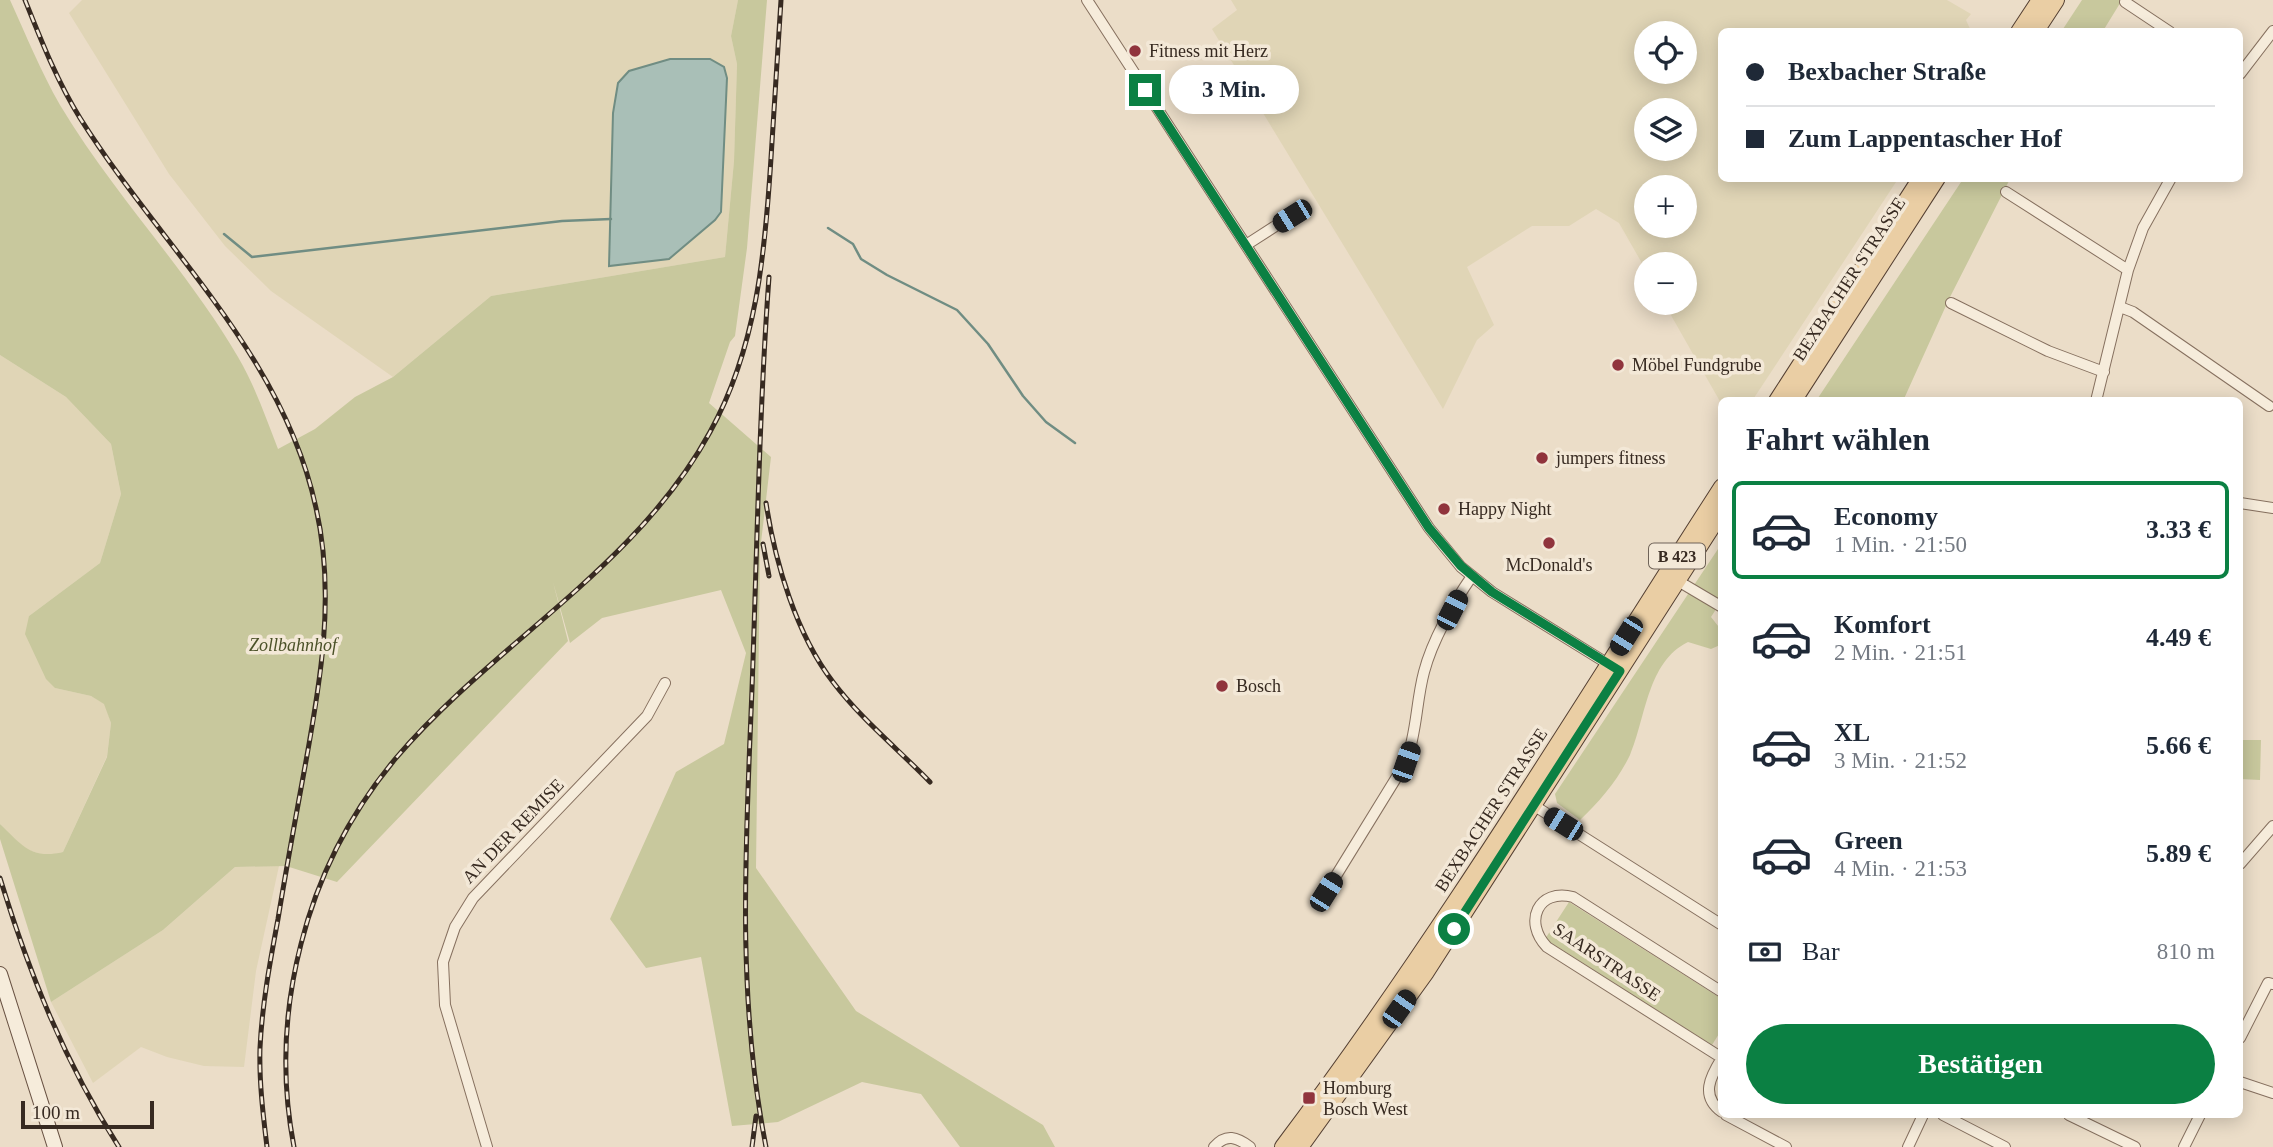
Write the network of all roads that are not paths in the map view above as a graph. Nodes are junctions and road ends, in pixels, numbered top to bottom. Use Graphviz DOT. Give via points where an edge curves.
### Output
graph roads {
  1 [pos="1087,0"];
  2 [pos="2040,0"];
  3 [pos="2056,0"];
  4 [pos="2125,2"];
  5 [pos="2021,28"];
  6 [pos="2038,28"];
  7 [pos="2164,28"];
  8 [pos="2273,31"];
  9 [pos="2243,70"];
  10 [pos="1917,182"];
  11 [pos="1934,182"];
  12 [pos="2169,182"];
  13 [pos="2006,192"];
  14 [pos="1292,216"];
  15 [pos="1246,245"];
  16 [pos="2128,270"];
  17 [pos="1951,303"];
  18 [pos="2120,307"];
  19 [pos="2104,372"];
  20 [pos="1780,397"];
  21 [pos="1796,397"];
  22 [pos="2097,397"];
  23 [pos="2269,406"];
  24 [pos="1718,493"];
  25 [pos="2243,503"];
  26 [pos="2273,508"];
  27 [pos="1718,516"];
  28 [pos="1472,576"];
  29 [pos="1672,577"];
  30 [pos="1718,605"];
  31 [pos="1614,668"];
  32 [pos="665,683"];
  33 [pos="1528,802"];
  34 [pos="2273,827"];
  35 [pos="2243,861"];
  36 [pos="1326,892"];
  37 [pos="1718,922"];
  38 [pos="0,974"];
  39 [pos="2273,984"];
  40 [pos="1718,989"];
  41 [pos="2268,998"];
  42 [pos="2243,1034"];
  43 [pos="1718,1055"];
  44 [pos="1718,1066"];
  45 [pos="2243,1084"];
  46 [pos="2273,1093"];
  47 [pos="1718,1109"];
  48 [pos="1733,1118"];
  49 [pos="1922,1118"];
  50 [pos="1950,1118"];
  51 [pos="2077,1118"];
  52 [pos="2198,1118"];
  53 [pos="55,1147"];
  54 [pos="487,1147"];
  55 [pos="1214,1147"];
  56 [pos="1251,1147"];
  57 [pos="1283,1147"];
  58 [pos="1300,1147"];
  59 [pos="1786,1147"];
  60 [pos="1908,1147"];
  61 [pos="2005,1147"];
  62 [pos="2135,1147"];
  63 [pos="2183,1147"];
  1 -- 15 [label="street"];
  2 -- 5 [label="main road"];
  3 -- 6 [label="main road"];
  4 -- 7 [label="street"];
  8 -- 9 [label="street"];
  10 -- 20 [label="main road, BEXBACHER STRASSE"];
  11 -- 21 [label="main road, BEXBACHER STRASSE"];
  12 -- 16 [label="street" via="2147,220"];
  13 -- 16 [label="street"];
  14 -- 15 [label="street"];
  15 -- 28 [label="street" via="1429,528"];
  16 -- 18 [label="street"];
  17 -- 19 [label="street" via="2048,351"];
  18 -- 19 [label="street"];
  18 -- 23 [label="street"];
  19 -- 22 [label="street"];
  24 -- 29 [label="main road, BEXBACHER STRASSE / B 423"];
  25 -- 26 [label="street"];
  27 -- 29 [label="main road, BEXBACHER STRASSE"];
  28 -- 31 [label="street"];
  28 -- 36 [label="street" via="1430,653 1406,762"];
  29 -- 30 [label="street"];
  29 -- 31 [label="main road, BEXBACHER STRASSE / B 423"];
  29 -- 31 [label="main road, BEXBACHER STRASSE / B 423" via="1649,627"];
  31 -- 33 [label="main road, BEXBACHER STRASSE / B 423"];
  32 -- 54 [label="street, AN DER REMISE" via="647,716 472,898 455,927 443,962 445,1005"];
  33 -- 37 [label="street"];
  33 -- 57 [label="main road, BEXBACHER STRASSE / B 423"];
  33 -- 58 [label="main road, BEXBACHER STRASSE / B 423" via="1426,972"];
  34 -- 35 [label="street"];
  38 -- 53 [label="main road"];
  39 -- 41 [label="street" via="2268,983"];
  40 -- 43 [label="street, SAARSTRASSE" via="1573,897 1553,896 1537,911 1534,926 1546,947"];
  41 -- 42 [label="street"];
  44 -- 47 [label="street" via="1709,1085 1709,1097"];
  45 -- 46 [label="street"];
  48 -- 59 [label="street"];
  49 -- 60 [label="street"];
  50 -- 61 [label="street"];
  51 -- 62 [label="street"];
  52 -- 63 [label="street"];
  55 -- 56 [label="street" via="1228,1137"];
}
